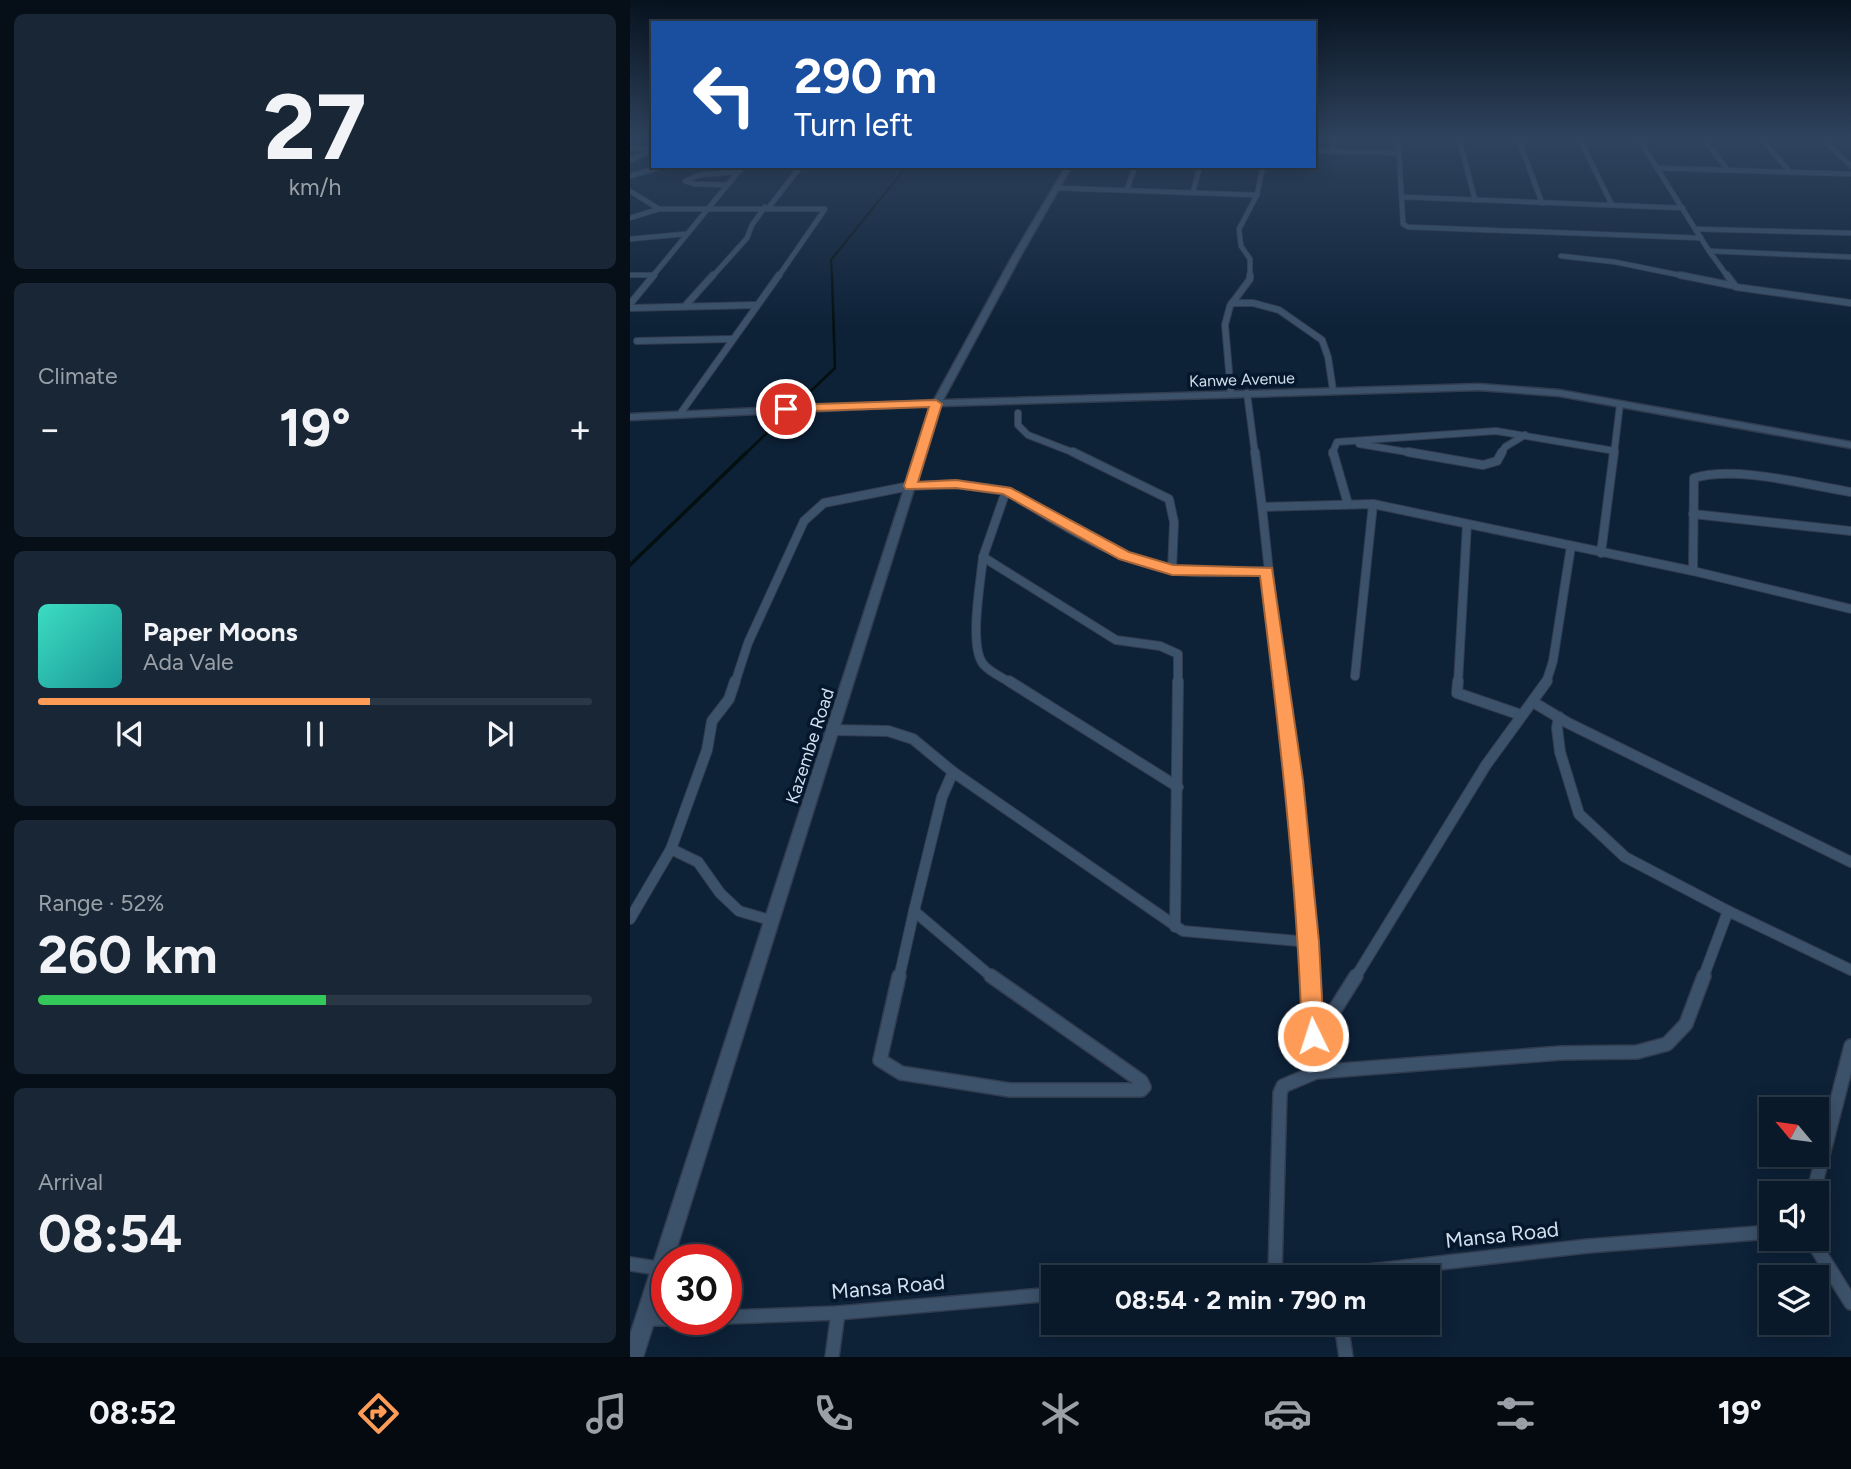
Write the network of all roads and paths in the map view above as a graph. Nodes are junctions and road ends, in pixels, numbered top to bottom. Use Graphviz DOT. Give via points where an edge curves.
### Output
graph roads {
  1 [pos="647,201"];
  2 [pos="714,201"];
  3 [pos="772,201"];
  4 [pos="1050,201"];
  5 [pos="1253,201"];
  6 [pos="1402,201"];
  7 [pos="1505,201"];
  8 [pos="1610,201"];
  9 [pos="1679,201"];
  10 [pos="1542,203"];
  11 [pos="1612,205"];
  12 [pos="767,207"];
  13 [pos="708,208"];
  14 [pos="1683,208"];
  15 [pos="659,209"];
  16 [pos="630,218"];
  17 [pos="1695,229"];
  18 [pos="1851,233"];
  19 [pos="685,234"];
  20 [pos="1701,238"];
  21 [pos="630,239"];
  22 [pos="1709,251"];
  23 [pos="1561,256"];
  24 [pos="1851,257"];
  25 [pos="630,275"];
  26 [pos="653,275"];
  27 [pos="1736,286"];
  28 [pos="1232,303"];
  29 [pos="1851,303"];
  30 [pos="757,304"];
  31 [pos="630,306"];
  32 [pos="685,306"];
  33 [pos="731,340"];
  34 [pos="636,341"];
  35 [pos="1333,390"];
  36 [pos="1247,393"];
  37 [pos="1231,394"];
  38 [pos="936,404"];
  39 [pos="1620,404"];
  40 [pos="1018,413"];
  41 [pos="680,414"];
  42 [pos="630,418"];
  43 [pos="1525,435"];
  44 [pos="1344,441"];
  45 [pos="1851,445"];
  46 [pos="1615,452"];
  47 [pos="910,486"];
  48 [pos="1006,491"];
  49 [pos="1851,492"];
  50 [pos="1348,504"];
  51 [pos="1373,504"];
  52 [pos="1262,507"];
  53 [pos="1693,514"];
  54 [pos="1467,524"];
  55 [pos="1851,531"];
  56 [pos="1571,546"];
  57 [pos="1601,554"];
  58 [pos="983,557"];
  59 [pos="1172,570"];
  60 [pos="1267,571"];
  61 [pos="1693,571"];
  62 [pos="1851,609"];
  63 [pos="1355,676"];
  64 [pos="1534,702"];
  65 [pos="1521,715"];
  66 [pos="1559,717"];
  67 [pos="834,730"];
  68 [pos="953,772"];
  69 [pos="1178,787"];
  70 [pos="671,849"];
  71 [pos="1851,862"];
  72 [pos="914,911"];
  73 [pos="1728,911"];
  74 [pos="630,919"];
  75 [pos="773,921"];
  76 [pos="1175,927"];
  77 [pos="1309,942"];
  78 [pos="1851,970"];
  79 [pos="1311,1014"];
  80 [pos="1851,1046"];
  81 [pos="1316,1072"];
  82 [pos="1816,1181"];
  83 [pos="1759,1233"];
  84 [pos="671,1244"];
  85 [pos="1818,1251"];
  86 [pos="630,1264"];
  87 [pos="1275,1265"];
  88 [pos="1427,1265"];
  89 [pos="651,1267"];
  90 [pos="1041,1295"];
  91 [pos="1851,1303"];
  92 [pos="651,1304"];
  93 [pos="838,1313"];
  94 [pos="742,1316"];
  95 [pos="646,1319"];
  96 [pos="651,1319"];
  97 [pos="1343,1335"];
  98 [pos="633,1357"];
  99 [pos="832,1357"];
  100 [pos="1346,1357"];
  1 -- 15 [label="street"];
  2 -- 13 [label="street"];
  3 -- 12 [label="street"];
  4 -- 38 [label="main road, Kazembe Road"];
  5 -- 28 [label="street" via="1238,229 1241,246 1250,259 1250,279"];
  6 -- 20 [label="street" via="1403,224 1413,228"];
  7 -- 10 [label="street"];
  8 -- 11 [label="street"];
  9 -- 14 [label="street"];
  10 -- 11 [label="street"];
  11 -- 14 [label="street"];
  12 -- 13 [label="street"];
  12 -- 30 [label="street" via="825,209"];
  12 -- 32 [label="street" via="747,238"];
  13 -- 15 [label="street"];
  13 -- 19 [label="street"];
  14 -- 17 [label="street"];
  15 -- 16 [label="street"];
  17 -- 18 [label="street"];
  17 -- 20 [label="street"];
  19 -- 21 [label="street"];
  19 -- 26 [label="street"];
  20 -- 22 [label="street"];
  22 -- 24 [label="street"];
  22 -- 27 [label="street"];
  23 -- 27 [label="street"];
  25 -- 26 [label="street"];
  26 -- 31 [label="street"];
  27 -- 29 [label="street"];
  28 -- 35 [label="street" via="1279,310 1322,340"];
  28 -- 37 [label="street" via="1224,329"];
  30 -- 32 [label="street"];
  30 -- 33 [label="street"];
  31 -- 32 [label="street"];
  33 -- 34 [label="street"];
  33 -- 41 [label="street"];
  35 -- 36 [label="main road, Kanwe Avenue"];
  35 -- 39 [label="main road, Kanwe Avenue" via="1507,388"];
  36 -- 37 [label="main road, Kanwe Avenue"];
  36 -- 52 [label="street"];
  37 -- 38 [label="main road, Kanwe Avenue"];
  38 -- 41 [label="main road, Kanwe Avenue"];
  38 -- 47 [label="main road, Kazembe Road"];
  39 -- 45 [label="main road, Kanwe Avenue"];
  39 -- 46 [label="street"];
  40 -- 59 [label="street" via="1018,425 1028,435 1090,459 1169,499 1174,505"];
  41 -- 42 [label="main road, Kanwe Avenue"];
  43 -- 44 [label="street" via="1488,431"];
  43 -- 44 [label="street" via="1505,447 1497,461 1483,465"];
  43 -- 46 [label="street"];
  44 -- 50 [label="street" via="1337,442 1332,454"];
  46 -- 57 [label="street"];
  47 -- 48 [label="street" via="956,484"];
  47 -- 67 [label="main road, Kazembe Road"];
  47 -- 70 [label="street" via="824,503 804,521 748,643 729,699 712,721 707,750"];
  48 -- 58 [label="street"];
  48 -- 59 [label="street" via="1124,555"];
  49 -- 53 [label="street" via="1710,472 1694,478"];
  50 -- 51 [label="street"];
  50 -- 52 [label="street"];
  51 -- 54 [label="street"];
  51 -- 63 [label="street"];
  52 -- 60 [label="street"];
  53 -- 55 [label="street"];
  53 -- 61 [label="street"];
  54 -- 56 [label="street"];
  54 -- 65 [label="street" via="1457,693"];
  56 -- 57 [label="street"];
  56 -- 64 [label="street" via="1553,661"];
  57 -- 61 [label="street"];
  58 -- 69 [label="street" via="978,638 983,665"];
  58 -- 69 [label="street" via="1116,640 1160,646 1178,654"];
  59 -- 60 [label="street"];
  60 -- 77 [label="street"];
  61 -- 62 [label="street"];
  64 -- 65 [label="street"];
  64 -- 66 [label="street"];
  65 -- 79 [label="street" via="1443,831 1334,1010"];
  66 -- 71 [label="street"];
  66 -- 73 [label="street" via="1560,752 1579,814 1625,857"];
  67 -- 68 [label="street" via="906,735"];
  67 -- 75 [label="main road, Kazembe Road"];
  68 -- 72 [label="street" via="942,797"];
  68 -- 76 [label="street"];
  69 -- 76 [label="street"];
  70 -- 74 [label="street"];
  70 -- 75 [label="street" via="698,862 739,911"];
  72 -- 72 [label="street" via="880,1060 901,1073 1010,1090 1144,1087 1142,1081 984,971"];
  73 -- 78 [label="street"];
  73 -- 81 [label="street" via="1686,1024 1667,1044 1637,1052 1561,1053"];
  75 -- 84 [label="main road, Kazembe Road"];
  76 -- 77 [label="street" via="1208,935"];
  77 -- 79 [label="street"];
  79 -- 81 [label="street"];
  80 -- 82 [label="street"];
  81 -- 87 [label="street" via="1283,1086 1280,1093"];
  83 -- 88 [label="street, Mansa Road"];
  85 -- 91 [label="street"];
  86 -- 89 [label="street"];
  90 -- 93 [label="street, Mansa Road"];
  92 -- 95 [label="main road, Kazembe Road"];
  93 -- 94 [label="street, Mansa Road"];
  93 -- 99 [label="street"];
  95 -- 96 [label="street"];
  95 -- 98 [label="main road, Kazembe Road"];
  97 -- 100 [label="street"];
}
